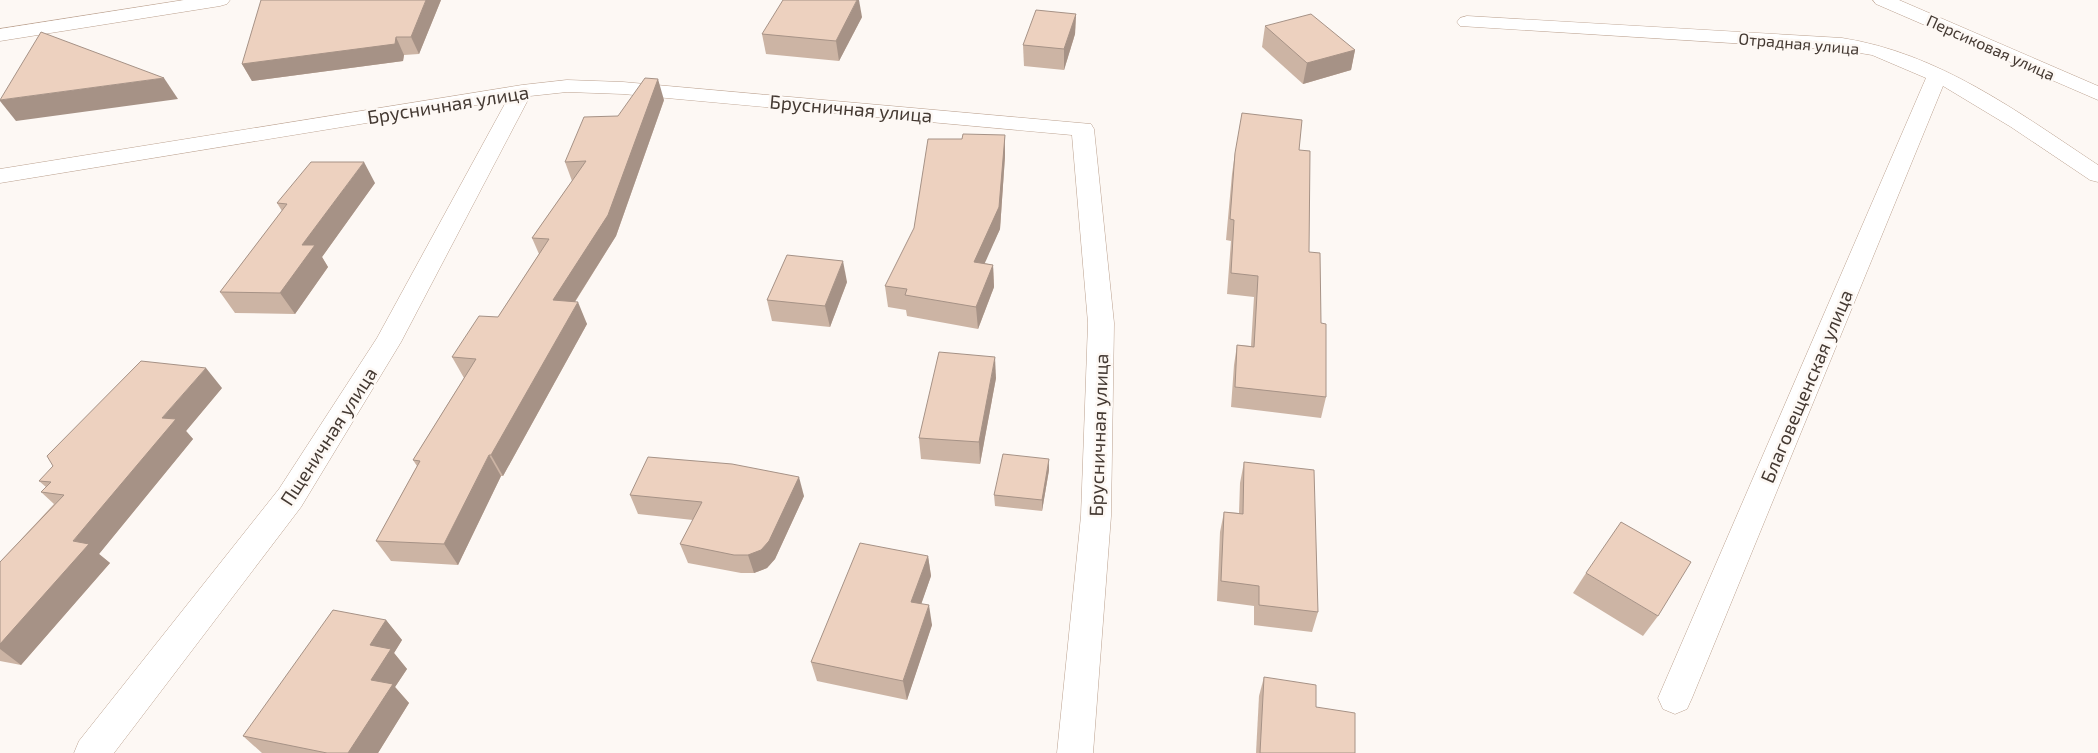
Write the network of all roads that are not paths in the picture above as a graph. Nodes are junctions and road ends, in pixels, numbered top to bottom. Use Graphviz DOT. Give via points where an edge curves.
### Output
graph roads {
  1 [pos="220,0"];
  2 [pos="1883,0"];
  3 [pos="1467,22"];
  4 [pos="0,35"];
  5 [pos="1938,74"];
  6 [pos="522,91"];
  7 [pos="2098,94"];
  8 [pos="2098,175"];
  9 [pos="0,176"];
  10 [pos="1675,698"];
  11 [pos="92,753"];
  12 [pos="1075,753"];
  1 -- 4 [label="street"];
  2 -- 7 [label="street, Персиковая улица"];
  3 -- 5 [label="street, Отрадная улица" via="1842,44 1878,50"];
  5 -- 8 [label="street, Отрадная улица"];
  5 -- 10 [label="street, Благовещенская улица"];
  6 -- 9 [label="street, Брусничная улица"];
  6 -- 11 [label="street, Пщеничная улица" via="388,342 290,498"];
  6 -- 12 [label="street, Брусничная улица" via="567,86 623,88 1083,129 1101,323 1096,516"];
}
